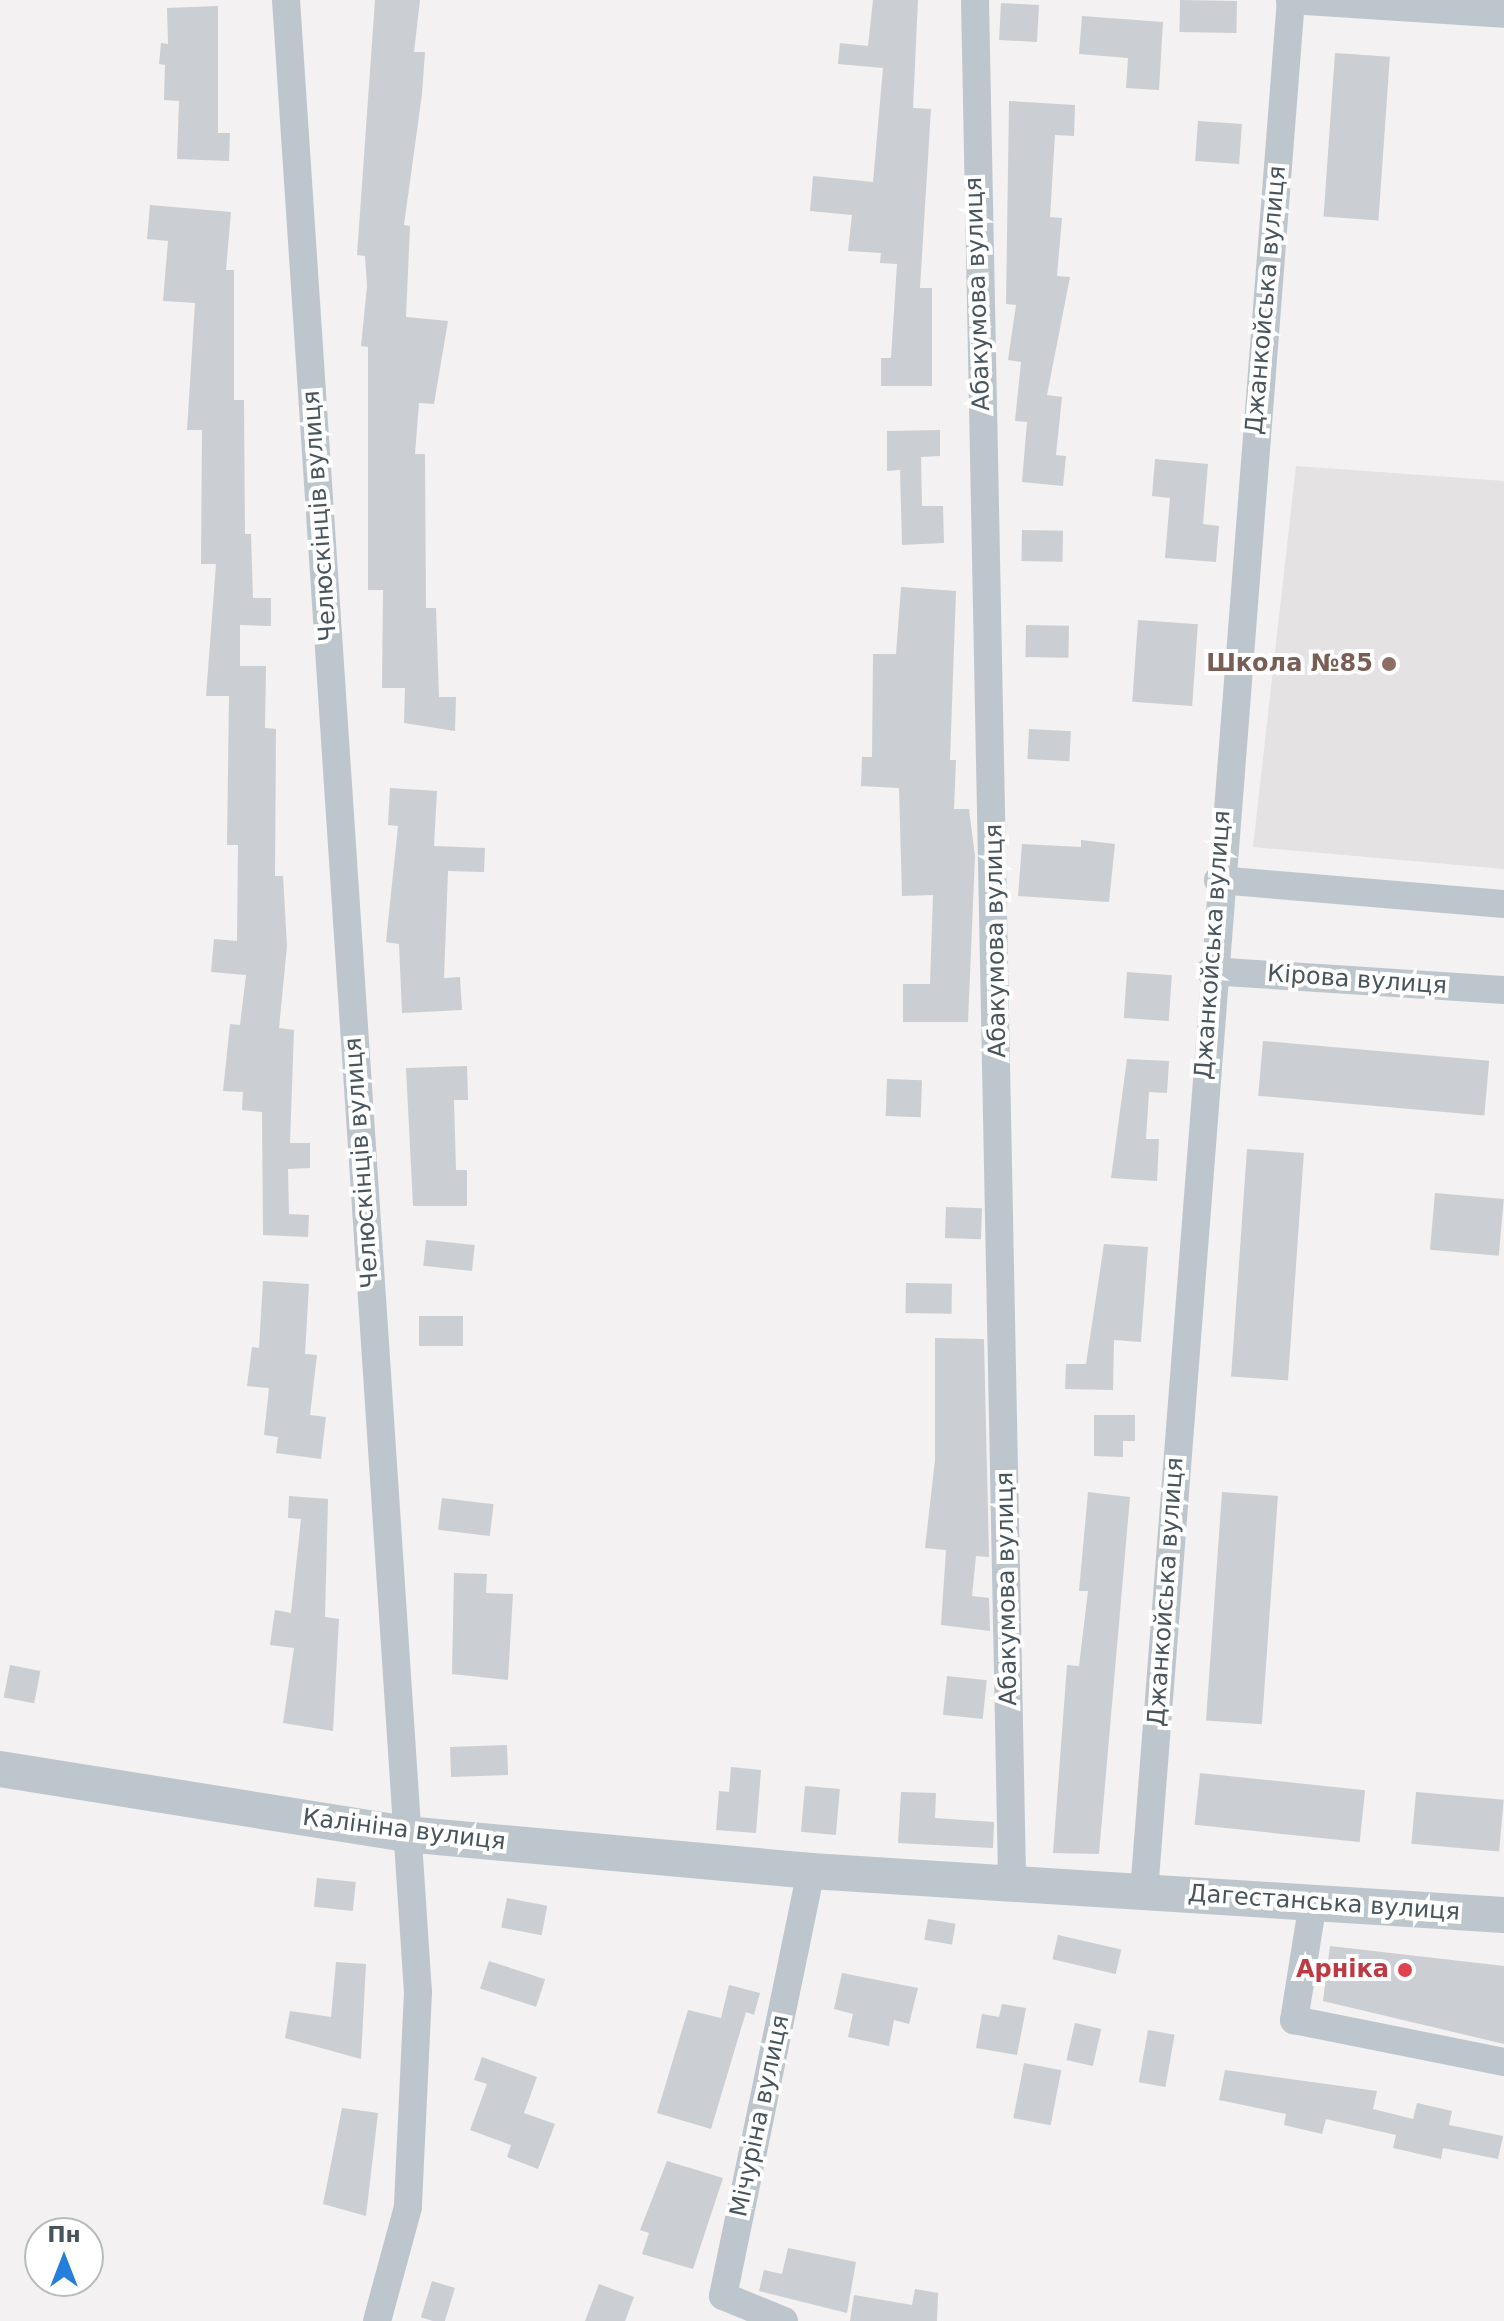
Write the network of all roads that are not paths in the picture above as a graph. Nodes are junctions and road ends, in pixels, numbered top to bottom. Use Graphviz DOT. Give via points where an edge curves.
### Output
graph roads {
  1 [pos="286,0"];
  2 [pos="975,0"];
  3 [pos="1291,0"];
  4 [pos="1504,14"];
  5 [pos="1218,880"];
  6 [pos="1504,904"];
  7 [pos="1210,971"];
  8 [pos="1504,990"];
  9 [pos="0,1769"];
  10 [pos="405,1834"];
  11 [pos="811,1871"];
  12 [pos="1012,1884"];
  13 [pos="1144,1892"];
  14 [pos="1313,1902"];
  15 [pos="1504,1915"];
  16 [pos="1504,2062"];
  17 [pos="377,2321"];
  18 [pos="784,2321"];
  1 -- 10 [label="street, Челюскінців вулиця"];
  2 -- 12 [label="street, Абакумова вулиця"];
  3 -- 4 [label="street"];
  3 -- 5 [label="street, Джанкойська вулиця"];
  5 -- 6 [label="street"];
  5 -- 7 [label="street, Джанкойська вулиця"];
  7 -- 8 [label="street, Кірова вулиця"];
  7 -- 13 [label="street, Джанкойська вулиця"];
  9 -- 10 [label="street, Калініна вулиця"];
  10 -- 11 [label="street, Калініна вулиця"];
  10 -- 17 [label="street, Челюскінців вулиця" via="418,2093 408,2207"];
  11 -- 12 [label="street, Калініна вулиця"];
  11 -- 18 [label="street, Мічуріна вулиця" via="723,2296"];
  12 -- 13 [label="street, Дагестанська вулиця"];
  13 -- 14 [label="street, Дагестанська вулиця"];
  14 -- 15 [label="street, Дагестанська вулиця"];
  14 -- 16 [label="street" via="1294,2020"];
}
